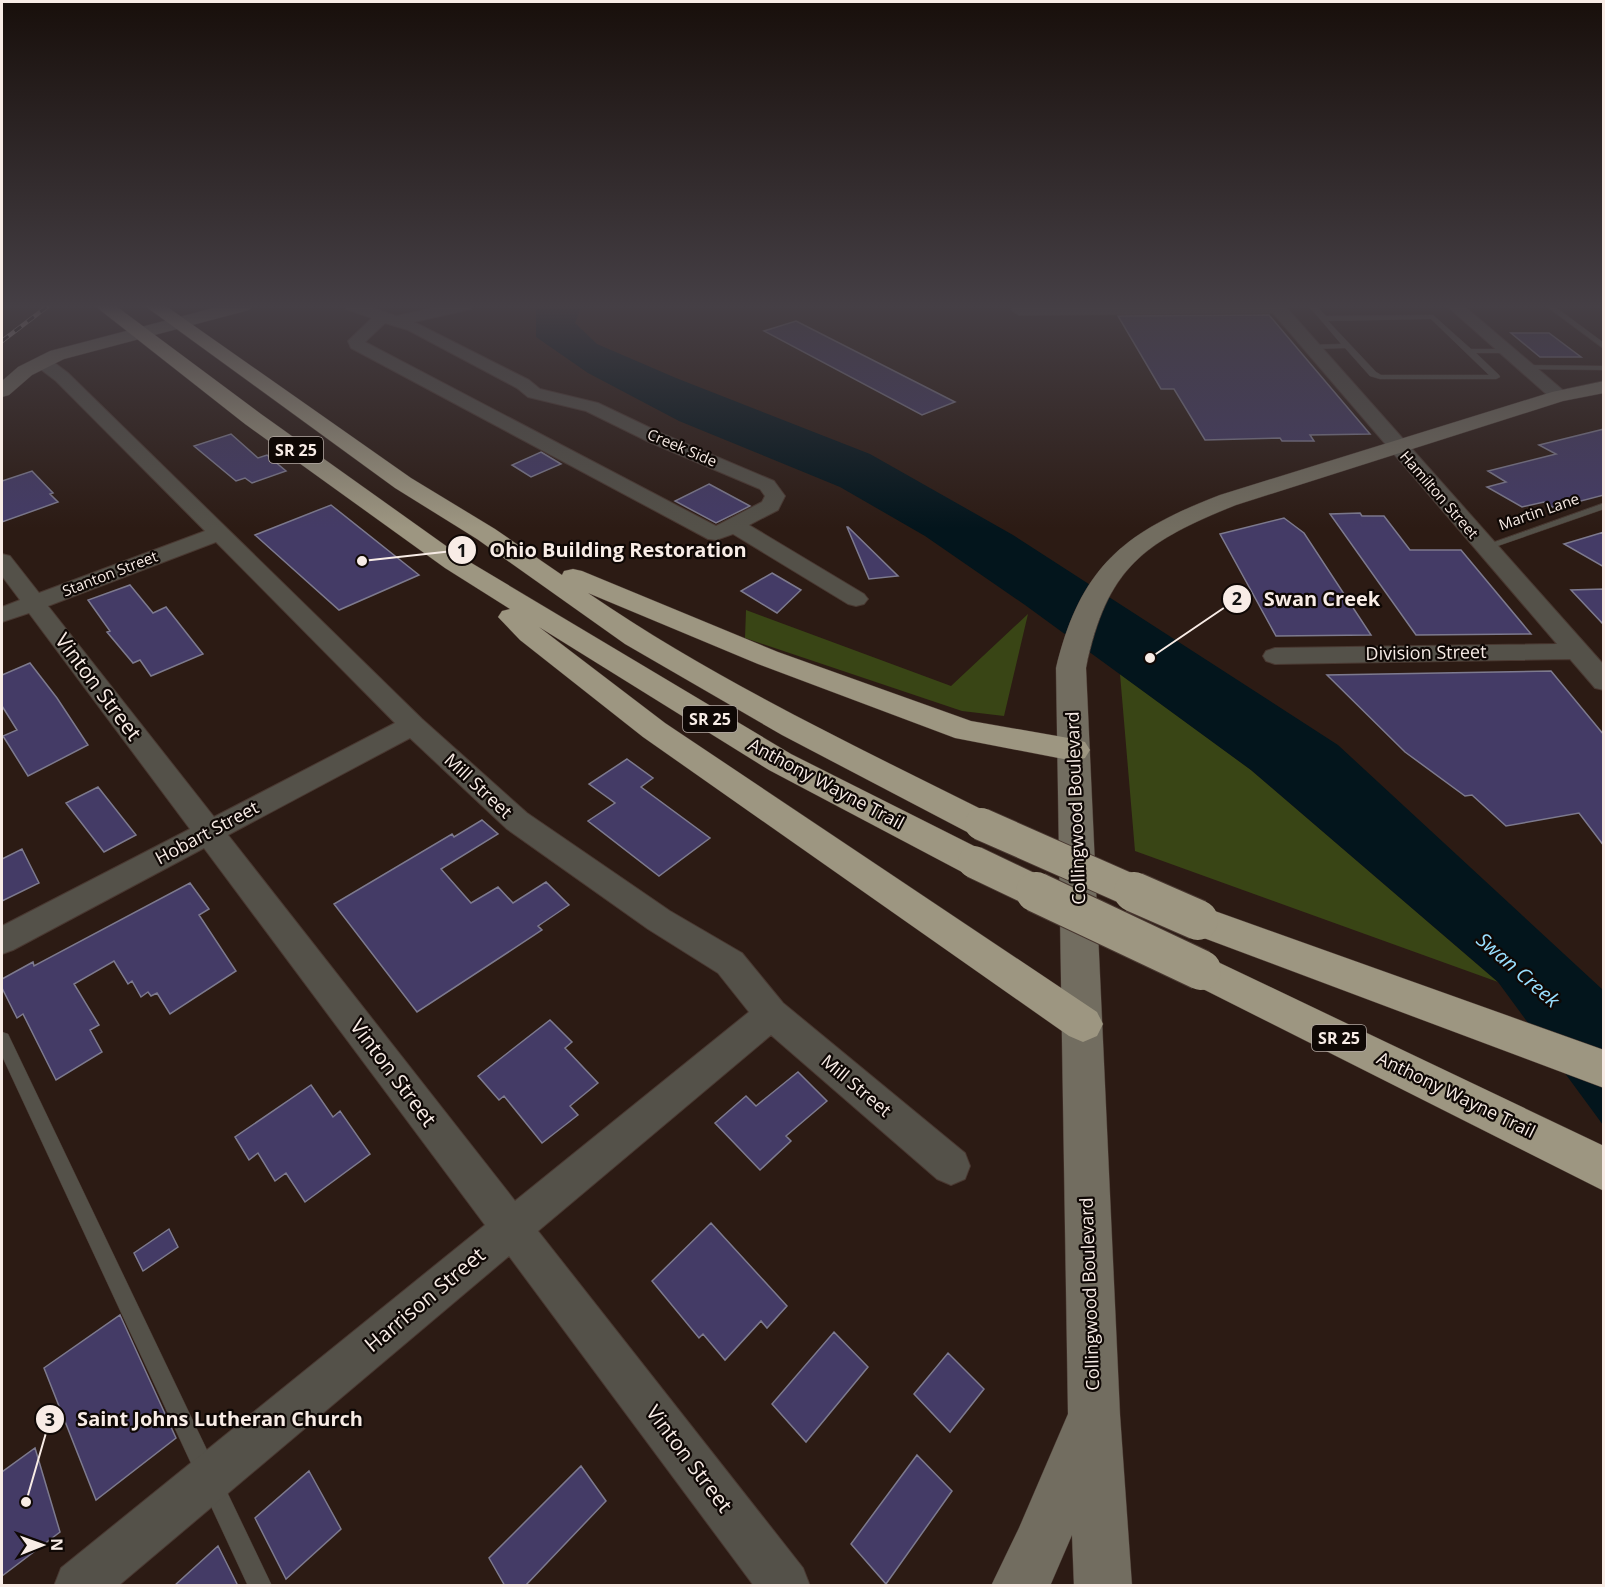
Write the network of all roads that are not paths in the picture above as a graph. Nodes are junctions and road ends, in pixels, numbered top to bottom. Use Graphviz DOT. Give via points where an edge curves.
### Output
graph roads {
  1 [pos="15,380"];
  2 [pos="65,380"];
  3 [pos="202,380"];
  4 [pos="257,380"];
  5 [pos="423,380"];
  6 [pos="515,380"];
  7 [pos="1339,380"];
  8 [pos="1540,380"];
  9 [pos="1604,387"];
  10 [pos="2,391"];
  11 [pos="534,393"];
  12 [pos="1559,396"];
  13 [pos="487,414"];
  14 [pos="1398,448"];
  15 [pos="1604,506"];
  16 [pos="734,525"];
  17 [pos="218,534"];
  18 [pos="486,534"];
  19 [pos="1485,547"];
  20 [pos="2,561"];
  21 [pos="454,563"];
  22 [pos="856,600"];
  23 [pos="18,609"];
  24 [pos="1577,651"];
  25 [pos="1275,656"];
  26 [pos="1604,682"];
  27 [pos="413,725"];
  28 [pos="1074,750"];
  29 [pos="209,832"];
  30 [pos="2,941"];
  31 [pos="771,1014"];
  32 [pos="1083,1024"];
  33 [pos="2,1039"];
  34 [pos="1604,1069"];
  35 [pos="951,1166"];
  36 [pos="1604,1169"];
  37 [pos="512,1228"];
  38 [pos="1094,1415"];
  39 [pos="209,1478"];
  40 [pos="80,1586"];
  41 [pos="260,1586"];
  42 [pos="785,1586"];
  43 [pos="1020,1586"];
  44 [pos="1103,1586"];
  1 -- 10 [label="main road"];
  2 -- 17 [label="street, Mill Street"];
  3 -- 21 [label="highway, Anthony Wayne Trail / SR 25"];
  4 -- 18 [label="highway, Anthony Wayne Trail / SR 25" via="403,483"];
  5 -- 13 [label="street, Creek Side"];
  6 -- 11 [label="street, Creek Side"];
  7 -- 14 [label="street, Hamilton Street"];
  8 -- 12 [label="street"];
  9 -- 12 [label="main road, Collingwood Boulevard"];
  11 -- 13 [label="street"];
  11 -- 16 [label="street, Creek Side" via="592,407 767,485 775,496 771,506"];
  12 -- 14 [label="main road, Collingwood Boulevard"];
  13 -- 16 [label="street, Creek Side" via="716,534"];
  14 -- 19 [label="street, Hamilton Street"];
  14 -- 28 [label="main road, Collingwood Boulevard" via="1228,500 1179,519 1139,544 1110,572 1086,609 1071,668"];
  15 -- 19 [label="lane, Martin Lane"];
  16 -- 22 [label="street"];
  17 -- 23 [label="street, Stanton Street"];
  17 -- 27 [label="street, Mill Street"];
  18 -- 28 [label="highway" via="597,588 966,731"];
  18 -- 34 [label="highway, Anthony Wayne Trail / SR 25, bridge" via="635,639 793,728 981,824 1198,920"];
  19 -- 24 [label="street, Hamilton Street"];
  20 -- 23 [label="street, Vinton Street"];
  21 -- 32 [label="highway" via="530,634 654,730"];
  21 -- 36 [label="highway, Anthony Wayne Trail / SR 25, bridge" via="780,762 975,862"];
  23 -- 29 [label="street, Vinton Street"];
  24 -- 25 [label="street, Division Street"];
  24 -- 26 [label="street, Hamilton Street"];
  27 -- 29 [label="street, Hobart Street"];
  27 -- 31 [label="street, Mill Street" via="517,821 659,920 730,963"];
  28 -- 32 [label="main road, Collingwood Boulevard"];
  29 -- 30 [label="street, Hobart Street"];
  29 -- 37 [label="street, Vinton Street"];
  31 -- 35 [label="street, Mill Street"];
  31 -- 37 [label="street, Harrison Street"];
  32 -- 38 [label="main road, Collingwood Boulevard"];
  33 -- 39 [label="lane"];
  37 -- 39 [label="street, Harrison Street"];
  37 -- 42 [label="street, Vinton Street"];
  38 -- 43 [label="main road"];
  38 -- 44 [label="main road, Collingwood Boulevard"];
  39 -- 40 [label="street, Harrison Street"];
  39 -- 41 [label="lane"];
}
